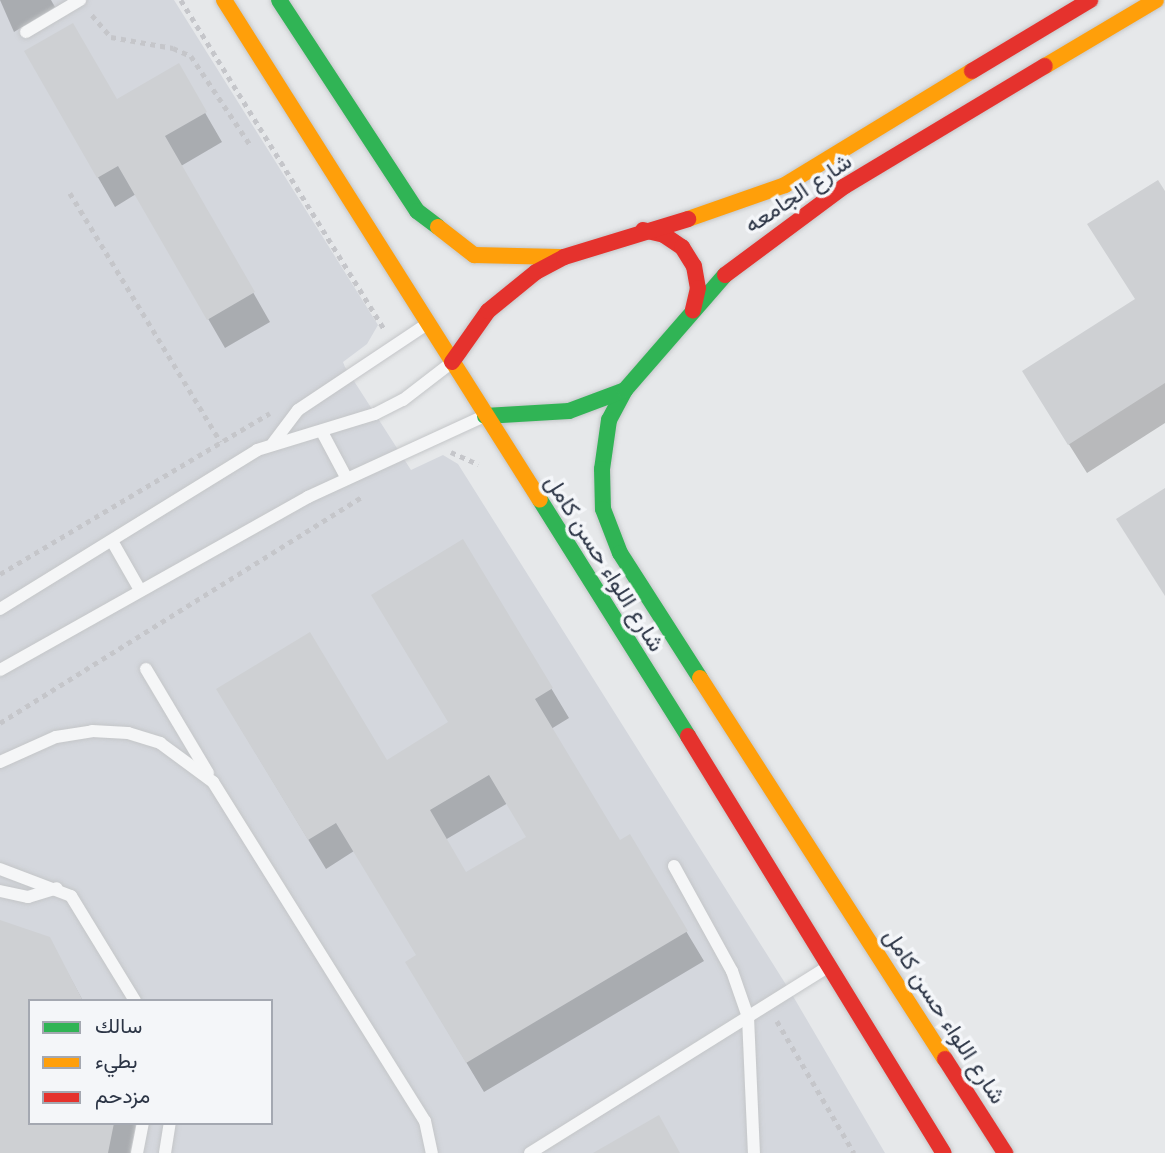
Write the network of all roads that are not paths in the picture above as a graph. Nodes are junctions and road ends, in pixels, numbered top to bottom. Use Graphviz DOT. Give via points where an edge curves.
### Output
graph roads {
  1 [pos="225,0"];
  2 [pos="279,0"];
  3 [pos="1090,0"];
  4 [pos="1156,0"];
  5 [pos="84,4"];
  6 [pos="26,32"];
  7 [pos="643,230"];
  8 [pos="564,257"];
  9 [pos="693,310"];
  10 [pos="427,324"];
  11 [pos="452,362"];
  12 [pos="625,390"];
  13 [pos="485,416"];
  14 [pos="322,432"];
  15 [pos="273,443"];
  16 [pos="347,479"];
  17 [pos="112,541"];
  18 [pos="140,590"];
  19 [pos="0,609"];
  20 [pos="146,669"];
  21 [pos="0,670"];
  22 [pos="0,762"];
  23 [pos="214,782"];
  24 [pos="674,866"];
  25 [pos="0,869"];
  26 [pos="57,888"];
  27 [pos="0,891"];
  28 [pos="832,964"];
  29 [pos="134,999"];
  30 [pos="748,1017"];
  31 [pos="143,1125"];
  32 [pos="170,1125"];
  33 [pos="138,1153"];
  34 [pos="165,1153"];
  35 [pos="432,1153"];
  36 [pos="530,1153"];
  37 [pos="754,1153"];
  38 [pos="944,1153"];
  39 [pos="1005,1153"];
  1 -- 10 [label="main road, شارع اللواء حسن كامل"];
  2 -- 8 [label="main road" via="417,211 474,255"];
  3 -- 7 [label="main road, شارع الجامعه" via="747,207"];
  4 -- 9 [label="main road, شارع الجامعه" via="763,236"];
  5 -- 6 [label="lane"];
  7 -- 8 [label="main road, شارع الجامعه"];
  7 -- 9 [label="main road" via="664,235 682,247 694,266 698,288"];
  8 -- 11 [label="main road, شارع الجامعه" via="511,290 488,311"];
  9 -- 12 [label="main road, شارع الجامعه"];
  10 -- 11 [label="main road, شارع اللواء حسن كامل"];
  10 -- 15 [label="lane" via="298,410"];
  11 -- 13 [label="main road, شارع اللواء حسن كامل"];
  11 -- 14 [label="lane" via="403,400"];
  12 -- 13 [label="main road, شارع الجامعه" via="569,411"];
  12 -- 39 [label="main road, شارع اللواء حسن كامل" via="609,420 602,469 603,509 620,553"];
  13 -- 16 [label="lane"];
  13 -- 28 [label="main road, شارع اللواء حسن كامل"];
  14 -- 15 [label="lane"];
  14 -- 16 [label="lane"];
  15 -- 17 [label="lane"];
  16 -- 18 [label="lane"];
  17 -- 18 [label="lane"];
  17 -- 19 [label="lane"];
  18 -- 21 [label="lane"];
  20 -- 23 [label="lane"];
  22 -- 23 [label="lane" via="56,737 92,731 128,733 160,743"];
  23 -- 35 [label="lane" via="425,1121"];
  24 -- 30 [label="lane" via="732,971"];
  25 -- 26 [label="lane"];
  26 -- 27 [label="lane" via="28,897"];
  26 -- 29 [label="lane" via="81,907"];
  28 -- 30 [label="lane"];
  28 -- 38 [label="main road, شارع اللواء حسن كامل"];
  30 -- 36 [label="lane"];
  30 -- 37 [label="lane"];
  31 -- 33 [label="lane"];
  32 -- 34 [label="lane"];
}
